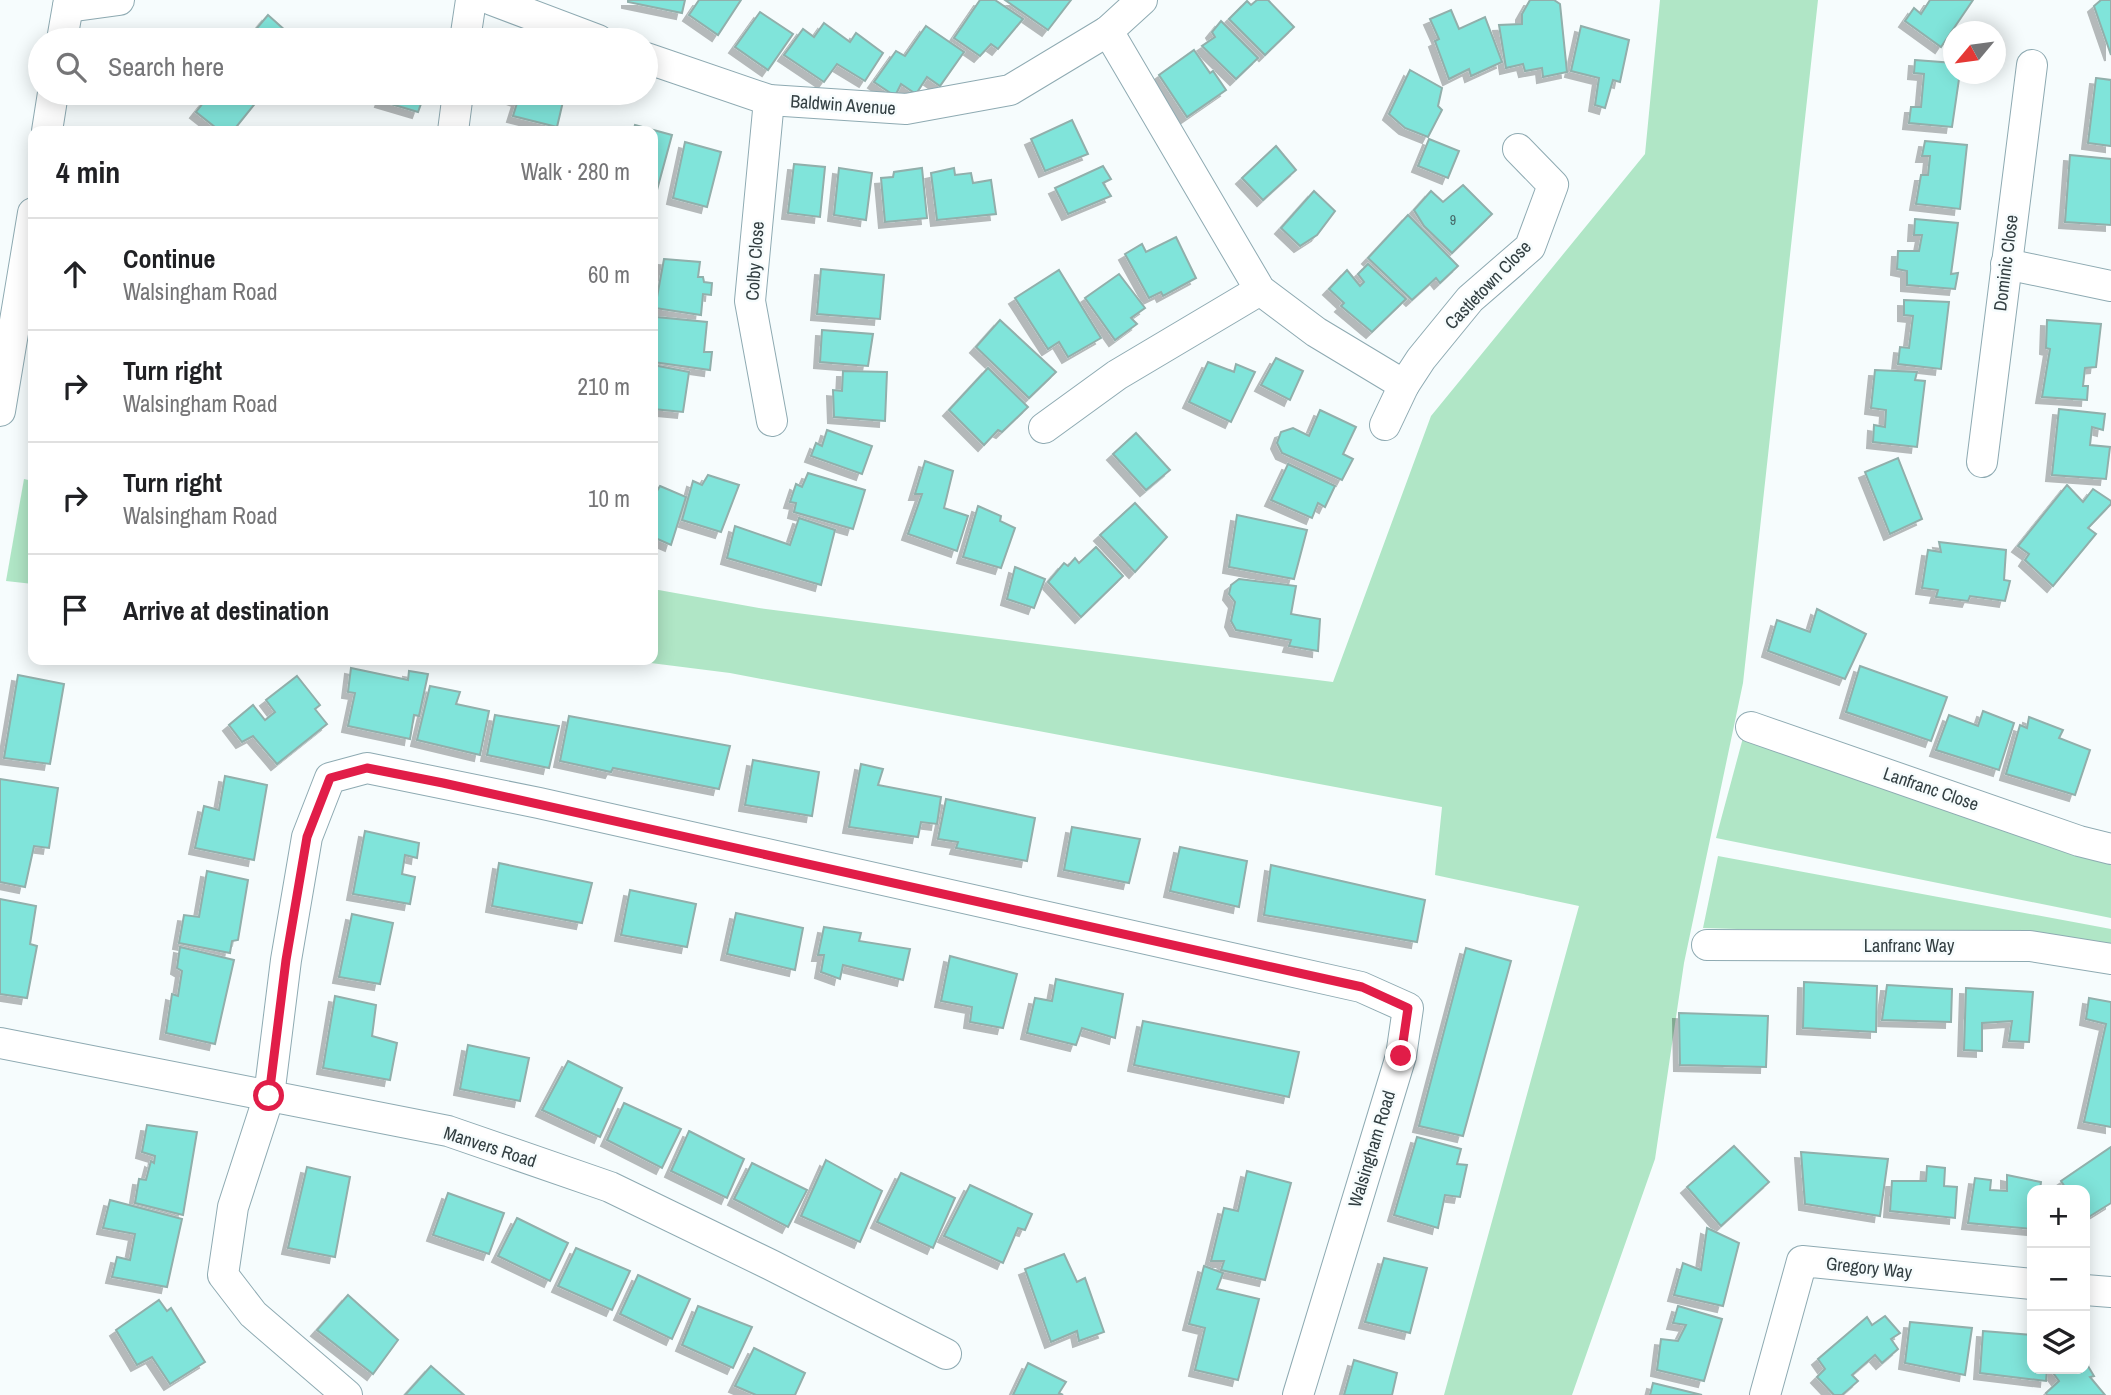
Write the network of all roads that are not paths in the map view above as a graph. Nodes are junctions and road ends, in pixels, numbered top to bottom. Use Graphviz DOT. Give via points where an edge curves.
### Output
graph roads {
  1 [pos="119,0"];
  2 [pos="471,0"];
  3 [pos="492,0"];
  4 [pos="1142,0"];
  5 [pos="69,3"];
  6 [pos="64,28"];
  7 [pos="468,28"];
  8 [pos="566,28"];
  9 [pos="1108,31"];
  10 [pos="658,62"];
  11 [pos="2032,65"];
  12 [pos="769,100"];
  13 [pos="51,105"];
  14 [pos="456,105"];
  15 [pos="48,126"];
  16 [pos="454,126"];
  17 [pos="1518,149"];
  18 [pos="28,243"];
  19 [pos="2006,264"];
  20 [pos="2111,286"];
  21 [pos="1260,290"];
  22 [pos="1404,385"];
  23 [pos="0,411"];
  24 [pos="772,421"];
  25 [pos="1385,425"];
  26 [pos="1044,428"];
  27 [pos="1982,462"];
  28 [pos="1751,727"];
  29 [pos="2111,849"];
  30 [pos="1707,945"];
  31 [pos="2111,959"];
  32 [pos="0,1043"];
  33 [pos="269,1096"];
  34 [pos="2027,1284"];
  35 [pos="2090,1290"];
  36 [pos="2111,1292"];
  37 [pos="946,1354"];
  38 [pos="347,1395"];
  39 [pos="1298,1395"];
  40 [pos="1765,1395"];
  1 -- 5 [label="street"];
  2 -- 7 [label="street"];
  3 -- 8 [label="street"];
  4 -- 9 [label="street, Baldwin Avenue"];
  5 -- 6 [label="street"];
  9 -- 12 [label="street, Baldwin Avenue" via="1010,90 906,109"];
  9 -- 21 [label="street"];
  10 -- 12 [label="street, Baldwin Avenue"];
  11 -- 19 [label="street, Dominic Close"];
  12 -- 24 [label="street, Colby Close" via="750,301"];
  13 -- 15 [label="street"];
  14 -- 16 [label="street"];
  17 -- 22 [label="street, Castletown Close" via="1553,185 1530,247 1470,299"];
  18 -- 23 [label="street"];
  19 -- 20 [label="street"];
  19 -- 27 [label="street, Dominic Close"];
  21 -- 22 [label="street" via="1316,332"];
  21 -- 26 [label="street" via="1117,375"];
  22 -- 25 [label="street, Castletown Close"];
  28 -- 29 [label="street, Lanfranc Close"];
  30 -- 31 [label="street, Lanfranc Way" via="2029,946"];
  32 -- 33 [label="street, Manvers Road"];
  33 -- 37 [label="street, Manvers Road" via="448,1131 610,1187"];
  33 -- 38 [label="street, Walsingham Road" via="233,1207 223,1275 253,1314"];
  33 -- 39 [label="street, Walsingham Road" via="307,837 330,778 367,768 1362,987 1408,1008 1401,1056"];
  34 -- 40 [label="street, Gregory Way" via="1802,1261"];
  35 -- 36 [label="street"];
}
